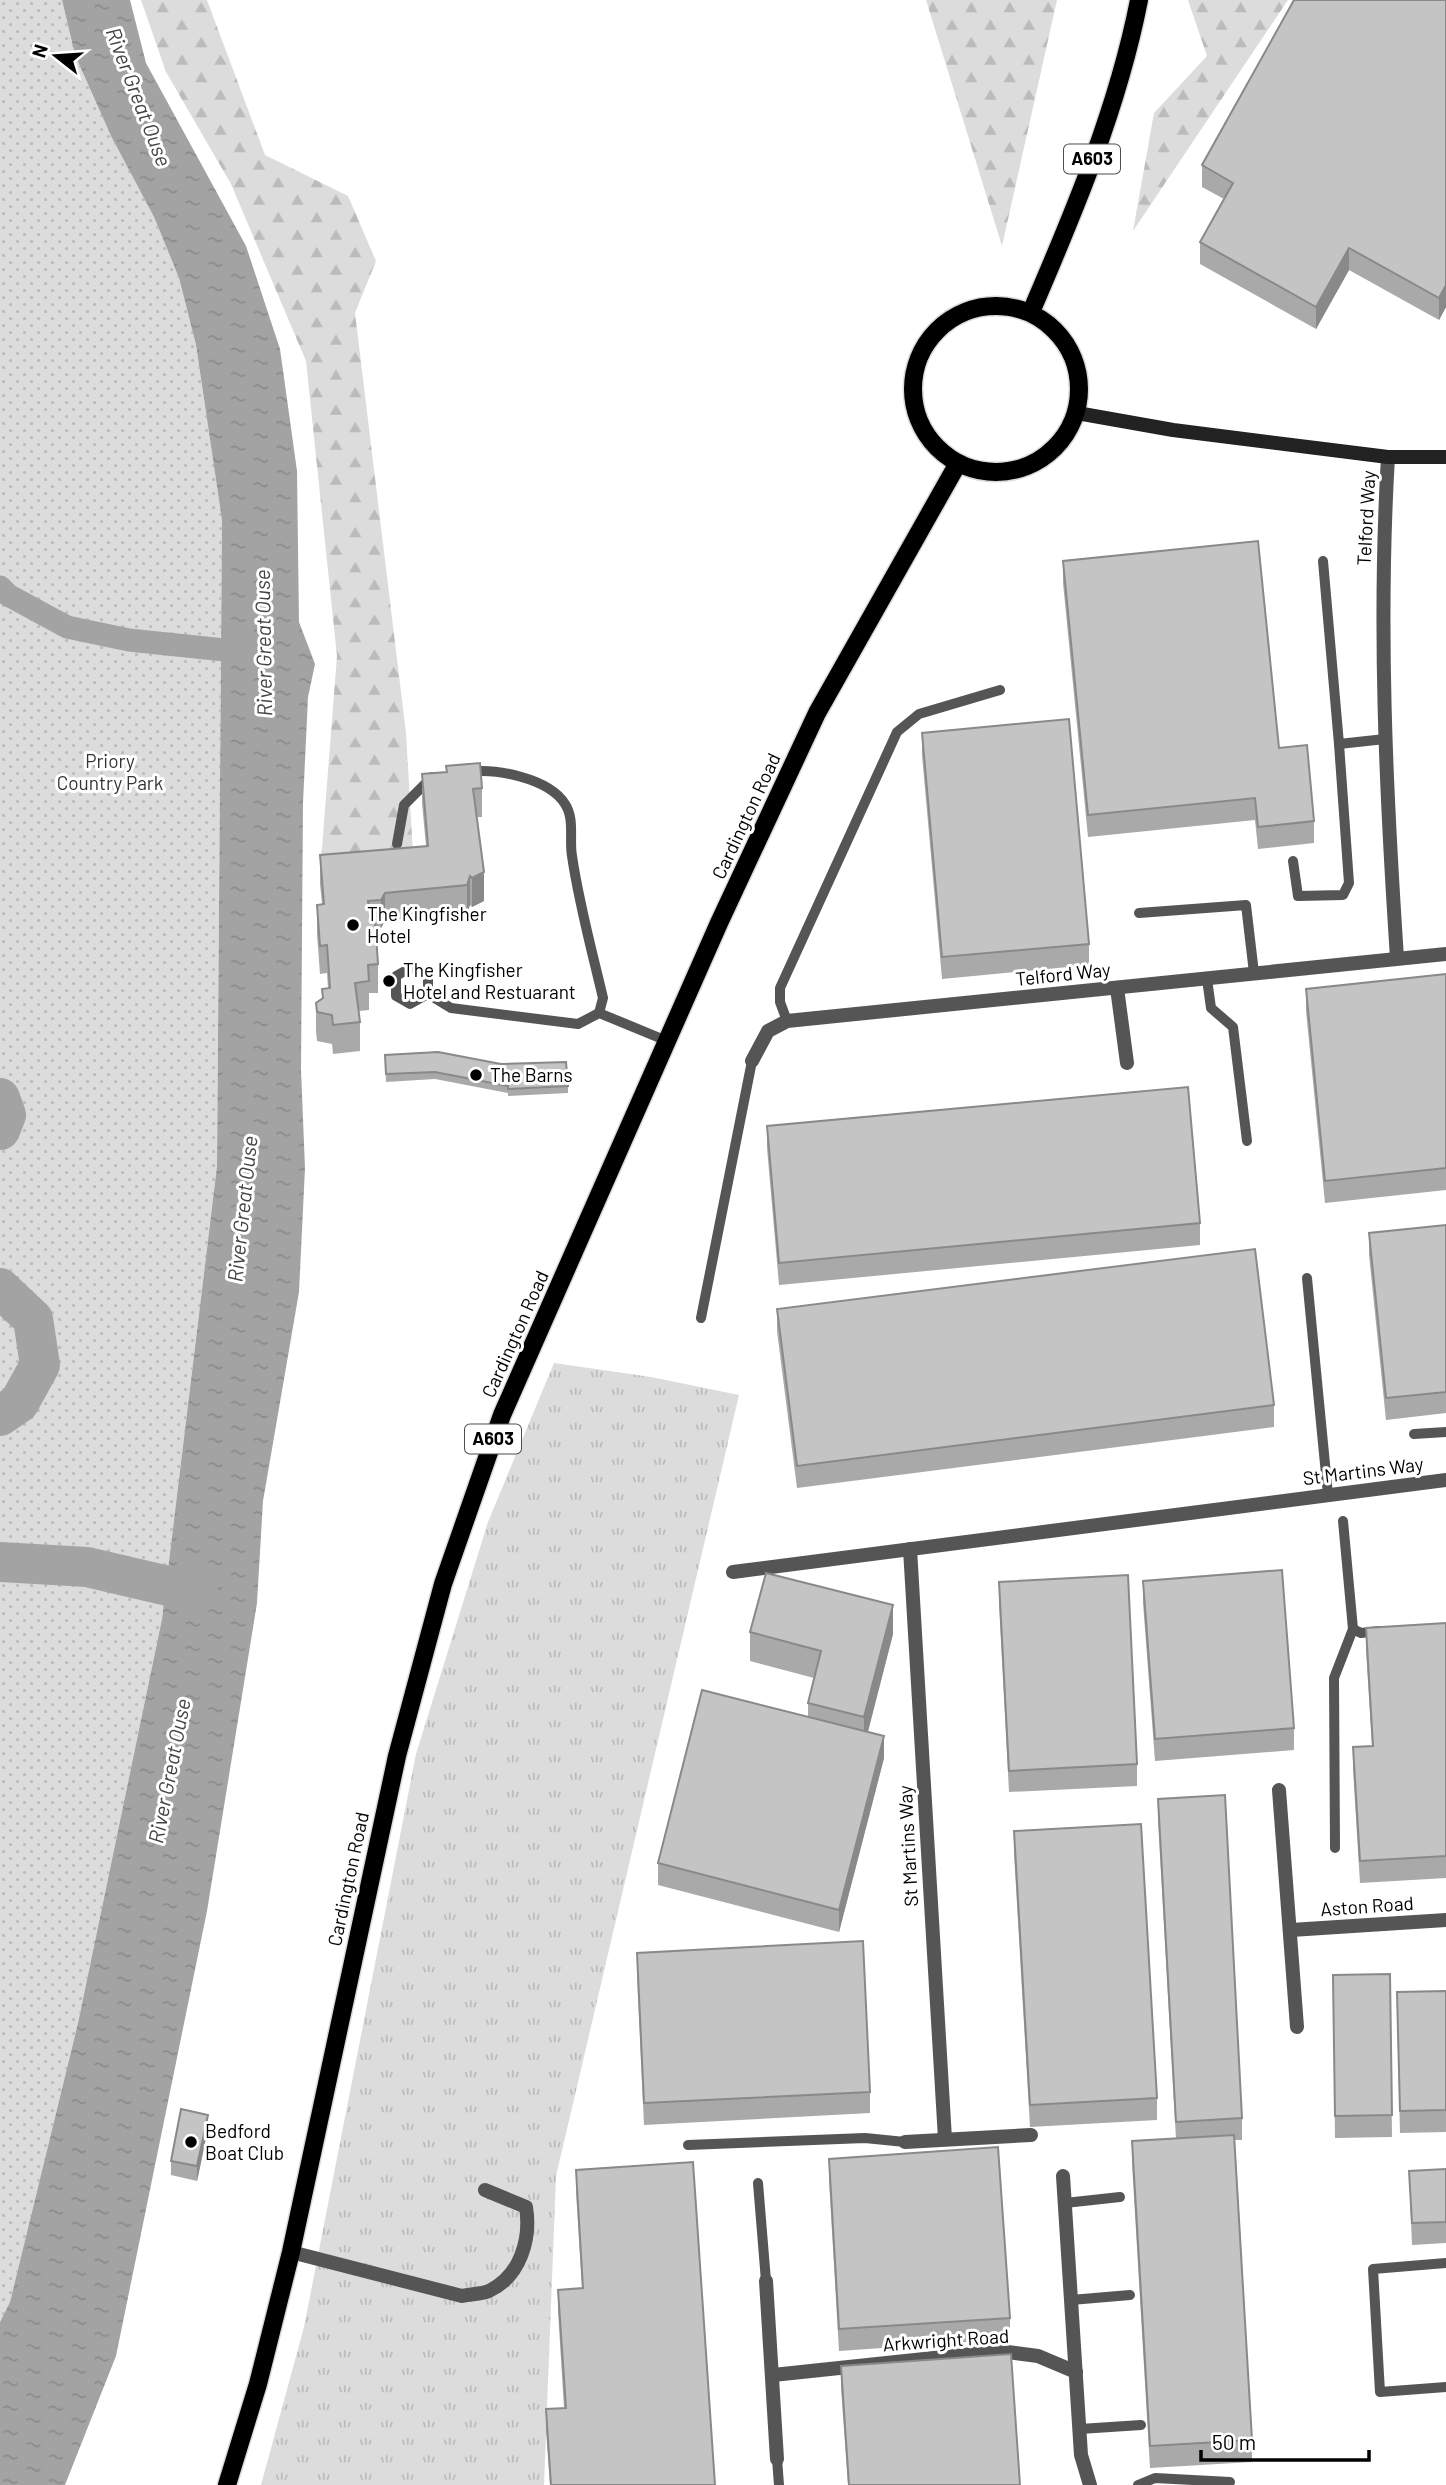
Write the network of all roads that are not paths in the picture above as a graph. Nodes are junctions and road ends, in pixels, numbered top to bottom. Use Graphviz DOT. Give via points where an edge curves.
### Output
graph roads {
  1 [pos="1139,0"];
  2 [pos="1031,312"];
  3 [pos="1077,413"];
  4 [pos="1388,457"];
  5 [pos="1446,457"];
  6 [pos="957,465"];
  7 [pos="1323,561"];
  8 [pos="1000,690"];
  9 [pos="1385,739"];
  10 [pos="1339,744"];
  11 [pos="453,774"];
  12 [pos="441,776"];
  13 [pos="397,844"];
  14 [pos="1293,861"];
  15 [pos="1139,913"];
  16 [pos="1446,954"];
  17 [pos="1397,958"];
  18 [pos="1254,973"];
  19 [pos="1207,979"];
  20 [pos="1117,988"];
  21 [pos="428,994"];
  22 [pos="599,1013"];
  23 [pos="787,1021"];
  24 [pos="667,1041"];
  25 [pos="751,1061"];
  26 [pos="1127,1063"];
  27 [pos="1247,1141"];
  28 [pos="1307,1278"];
  29 [pos="701,1318"];
  30 [pos="1446,1432"];
  31 [pos="1414,1434"];
  32 [pos="1446,1480"];
  33 [pos="1328,1495"];
  34 [pos="1343,1521"];
  35 [pos="910,1549"];
  36 [pos="733,1572"];
  37 [pos="1353,1629"];
  38 [pos="1385,1631"];
  39 [pos="1279,1790"];
  40 [pos="1335,1849"];
  41 [pos="1446,1920"];
  42 [pos="1291,1930"];
  43 [pos="1297,2027"];
  44 [pos="1031,2135"];
  45 [pos="945,2139"];
  46 [pos="905,2142"];
  47 [pos="688,2145"];
  48 [pos="1063,2176"];
  49 [pos="758,2183"];
  50 [pos="485,2190"];
  51 [pos="1120,2197"];
  52 [pos="1065,2203"];
  53 [pos="291,2252"];
  54 [pos="1446,2263"];
  55 [pos="766,2281"];
  56 [pos="1130,2295"];
  57 [pos="1071,2300"];
  58 [pos="1076,2372"];
  59 [pos="773,2375"];
  60 [pos="1446,2387"];
  61 [pos="1141,2425"];
  62 [pos="1080,2429"];
  63 [pos="777,2459"];
  64 [pos="1230,2482"];
  65 [pos="227,2485"];
  66 [pos="779,2485"];
  67 [pos="1090,2485"];
  68 [pos="1139,2485"];
  1 -- 2 [label="main road, A603" via="1103,130"];
  2 -- 3 [label="main road" via="1056,330 1073,355 1081,388"];
  2 -- 6 [label="main road" via="1001,305 970,309 940,326 916,361 912,401 927,438"];
  3 -- 4 [label="street"];
  3 -- 6 [label="main road" via="1063,442 1037,464 997,474"];
  4 -- 5 [label="street"];
  4 -- 9 [label="street, Telford Way" via="1382,560"];
  6 -- 24 [label="main road, Cardington Road / A603" via="817,713"];
  7 -- 10 [label="lane"];
  8 -- 23 [label="lane" via="919,714 897,732 780,988"];
  9 -- 10 [label="lane"];
  9 -- 17 [label="street, Telford Way"];
  10 -- 14 [label="lane" via="1349,883 1343,895 1297,896"];
  11 -- 22 [label="lane" via="516,774 556,793 566,805 571,854 603,998"];
  12 -- 13 [label="lane" via="429,778 404,805"];
  15 -- 18 [label="lane" via="1246,905"];
  16 -- 17 [label="street, Telford Way"];
  17 -- 18 [label="street, Telford Way"];
  18 -- 19 [label="street, Telford Way"];
  19 -- 20 [label="street, Telford Way"];
  19 -- 27 [label="lane" via="1210,1008 1233,1027"];
  20 -- 23 [label="street, Telford Way"];
  20 -- 26 [label="street"];
  21 -- 22 [label="lane" via="451,1007 578,1024"];
  22 -- 24 [label="lane"];
  23 -- 25 [label="street" via="768,1031"];
  24 -- 53 [label="main road, Cardington Road / A603" via="502,1415 443,1584 397,1755"];
  25 -- 29 [label="lane"];
  28 -- 33 [label="lane"];
  30 -- 31 [label="lane"];
  32 -- 33 [label="street, St Martins Way"];
  33 -- 35 [label="street, St Martins Way"];
  34 -- 37 [label="lane"];
  35 -- 36 [label="street, St Martins Way"];
  35 -- 45 [label="street, St Martins Way"];
  37 -- 38 [label="lane"];
  37 -- 40 [label="lane" via="1335,1678"];
  39 -- 42 [label="street"];
  41 -- 42 [label="street, Aston Road"];
  42 -- 43 [label="street"];
  44 -- 45 [label="street"];
  45 -- 46 [label="street"];
  46 -- 47 [label="lane" via="858,2138"];
  48 -- 52 [label="street"];
  49 -- 55 [label="lane"];
  50 -- 53 [label="street" via="526,2207 529,2225 522,2253 509,2277 488,2292 462,2296"];
  51 -- 52 [label="lane"];
  52 -- 57 [label="street"];
  53 -- 65 [label="main road, Cardington Road / A603"];
  54 -- 60 [label="lane" via="1373,2269 1380,2392"];
  55 -- 59 [label="street"];
  56 -- 57 [label="lane"];
  57 -- 58 [label="street"];
  58 -- 59 [label="street, Arkwright Road" via="1038,2356 1000,2351"];
  58 -- 62 [label="street"];
  59 -- 63 [label="street"];
  61 -- 62 [label="lane"];
  62 -- 67 [label="street"];
  63 -- 66 [label="lane"];
  64 -- 68 [label="lane" via="1156,2478"];
}
